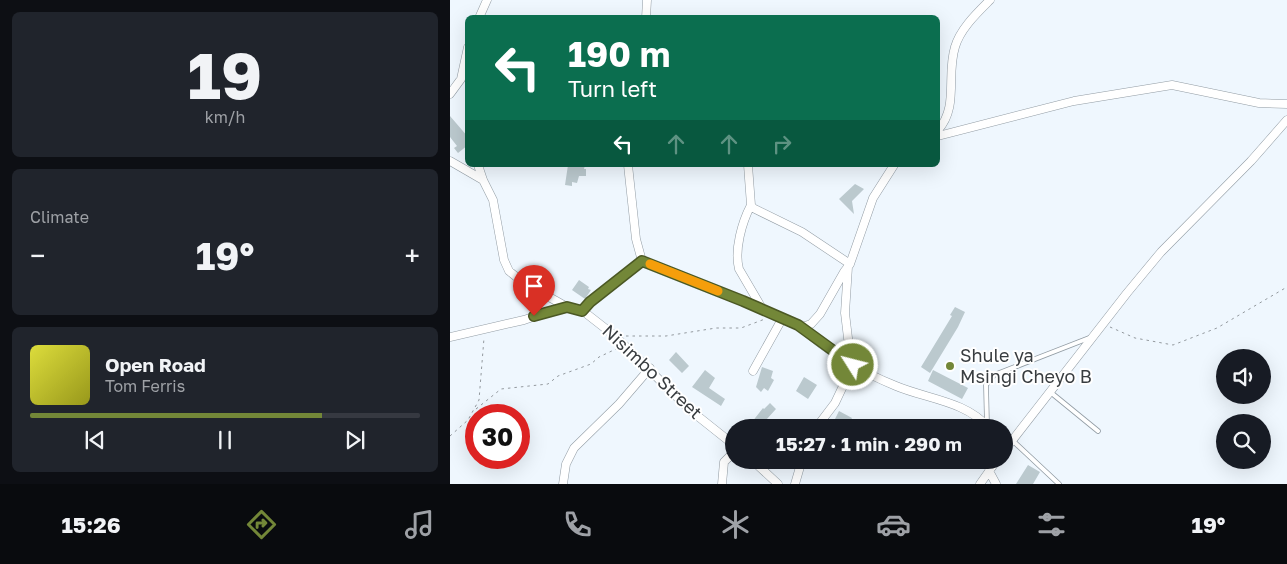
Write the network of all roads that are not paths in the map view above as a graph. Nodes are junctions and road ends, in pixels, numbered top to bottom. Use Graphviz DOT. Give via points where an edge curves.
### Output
graph roads {
  1 [pos="487,0"];
  2 [pos="647,0"];
  3 [pos="990,0"];
  4 [pos="480,15"];
  5 [pos="646,15"];
  6 [pos="465,61"];
  7 [pos="450,94"];
  8 [pos="1287,104"];
  9 [pos="1287,120"];
  10 [pos="940,127"];
  11 [pos="940,135"];
  12 [pos="450,161"];
  13 [pos="479,167"];
  14 [pos="628,167"];
  15 [pos="748,167"];
  16 [pos="893,167"];
  17 [pos="482,180"];
  18 [pos="750,205"];
  19 [pos="642,261"];
  20 [pos="849,266"];
  21 [pos="567,307"];
  22 [pos="763,310"];
  23 [pos="582,311"];
  24 [pos="782,319"];
  25 [pos="798,325"];
  26 [pos="450,337"];
  27 [pos="1092,337"];
  28 [pos="852,364"];
  29 [pos="650,368"];
  30 [pos="753,371"];
  31 [pos="1049,391"];
  32 [pos="823,419"];
  33 [pos="980,419"];
  34 [pos="988,419"];
  35 [pos="1098,431"];
  36 [pos="725,438"];
  37 [pos="1013,439"];
  38 [pos="1013,441"];
  39 [pos="725,461"];
  40 [pos="762,469"];
  41 [pos="799,469"];
  42 [pos="990,471"];
  43 [pos="563,484"];
  44 [pos="722,484"];
  45 [pos="778,484"];
  46 [pos="795,484"];
  47 [pos="980,484"];
  48 [pos="996,484"];
  49 [pos="1059,484"];
  1 -- 4 [label="street"];
  2 -- 5 [label="street"];
  3 -- 10 [label="street" via="955,44 950,67 950,110"];
  6 -- 7 [label="street" via="461,80"];
  8 -- 11 [label="street" via="1259,103 1172,85 1074,101"];
  9 -- 27 [label="street" via="1161,252"];
  12 -- 17 [label="street"];
  13 -- 17 [label="street, Nisimbo Street"];
  14 -- 19 [label="street" via="636,239"];
  15 -- 18 [label="street"];
  16 -- 20 [label="street" via="873,198"];
  17 -- 21 [label="street, Nisimbo Street" via="493,200 509,271"];
  18 -- 20 [label="street" via="802,232"];
  18 -- 22 [label="street" via="737,262"];
  19 -- 22 [label="street"];
  19 -- 23 [label="street"];
  20 -- 25 [label="street" via="815,321"];
  20 -- 28 [label="street" via="845,313"];
  21 -- 23 [label="street, Nisimbo Street"];
  21 -- 26 [label="street"];
  22 -- 24 [label="street"];
  23 -- 29 [label="street, Nisimbo Street"];
  24 -- 25 [label="street"];
  24 -- 30 [label="street"];
  25 -- 28 [label="street"];
  27 -- 31 [label="street"];
  27 -- 34 [label="lane" via="994,375 986,385"];
  28 -- 32 [label="street" via="835,403"];
  28 -- 33 [label="street" via="895,386 962,408"];
  29 -- 36 [label="street, Nisimbo Street" via="690,410"];
  29 -- 43 [label="street" via="574,448 566,464"];
  31 -- 35 [label="lane"];
  31 -- 37 [label="street"];
  38 -- 49 [label="lane"];
  39 -- 44 [label="street"];
  40 -- 45 [label="street"];
  41 -- 46 [label="street"];
  42 -- 47 [label="street"];
  42 -- 48 [label="street"];
}
